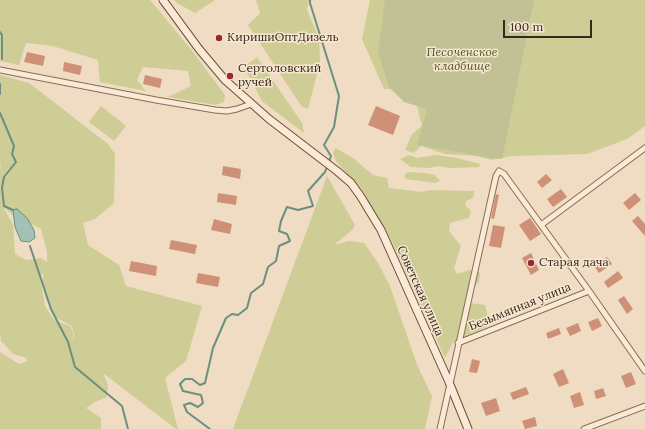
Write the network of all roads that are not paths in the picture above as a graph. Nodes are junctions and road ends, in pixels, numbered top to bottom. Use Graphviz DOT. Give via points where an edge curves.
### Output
graph roads {
  1 [pos="163,0"];
  2 [pos="0,70"];
  3 [pos="251,104"];
  4 [pos="645,148"];
  5 [pos="541,225"];
  6 [pos="589,291"];
  7 [pos="458,343"];
  8 [pos="645,371"];
  9 [pos="449,382"];
  10 [pos="645,406"];
  11 [pos="440,429"];
  12 [pos="468,429"];
  13 [pos="584,429"];
  1 -- 3 [label="main road, Советская улица" via="218,71"];
  2 -- 3 [label="street" via="215,110 227,111"];
  3 -- 9 [label="main road, Советская улица" via="337,171 351,183 361,197 381,230"];
  4 -- 5 [label="street"];
  5 -- 6 [label="street"];
  5 -- 7 [label="street" via="504,174 499,171"];
  6 -- 7 [label="street, Безымянная улица"];
  6 -- 8 [label="street"];
  7 -- 9 [label="street"];
  9 -- 11 [label="street"];
  9 -- 12 [label="main road, Советская улица"];
  10 -- 13 [label="street"];
}
